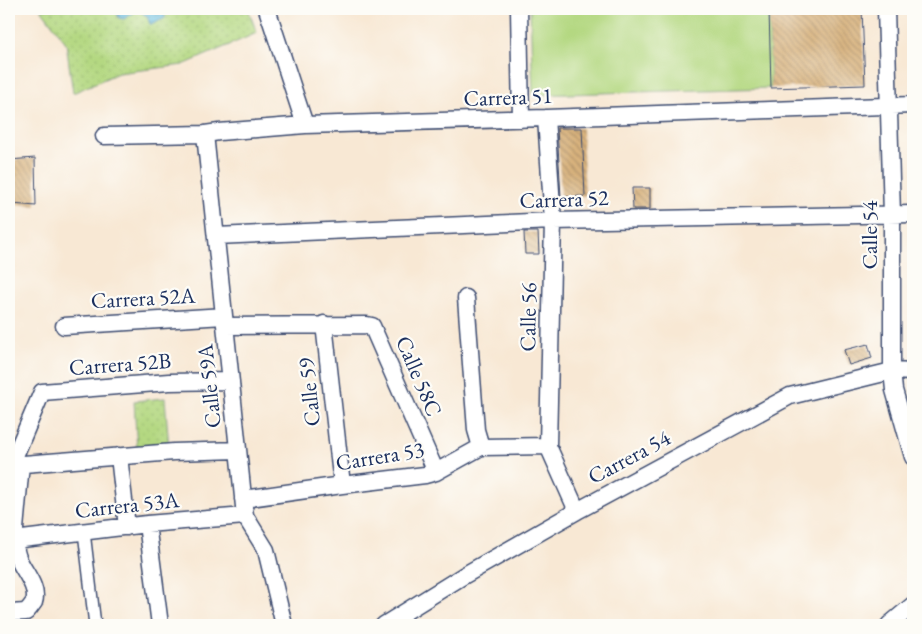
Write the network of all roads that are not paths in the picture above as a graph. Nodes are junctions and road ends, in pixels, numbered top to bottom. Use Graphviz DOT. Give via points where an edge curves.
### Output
graph roads {
  1 [pos="267,9"];
  2 [pos="519,9"];
  3 [pos="886,9"];
  4 [pos="913,105"];
  5 [pos="890,107"];
  6 [pos="546,118"];
  7 [pos="521,119"];
  8 [pos="305,125"];
  9 [pos="205,134"];
  10 [pos="104,136"];
  11 [pos="913,214"];
  12 [pos="892,215"];
  13 [pos="553,221"];
  14 [pos="216,236"];
  15 [pos="466,298"];
  16 [pos="225,321"];
  17 [pos="324,324"];
  18 [pos="64,326"];
  19 [pos="372,326"];
  20 [pos="892,371"];
  21 [pos="913,372"];
  22 [pos="231,381"];
  23 [pos="548,446"];
  24 [pos="481,447"];
  25 [pos="238,450"];
  26 [pos="119,456"];
  27 [pos="913,457"];
  28 [pos="13,466"];
  29 [pos="436,472"];
  30 [pos="342,485"];
  31 [pos="243,499"];
  32 [pos="577,510"];
  33 [pos="245,516"];
  34 [pos="147,524"];
  35 [pos="127,527"];
  36 [pos="84,532"];
  37 [pos="14,540"];
  38 [pos="913,605"];
  39 [pos="9,613"];
  40 [pos="27,618"];
  41 [pos="95,625"];
  42 [pos="160,625"];
  43 [pos="284,625"];
  44 [pos="384,625"];
  45 [pos="889,625"];
  1 -- 8 [label="street"];
  2 -- 7 [label="street"];
  3 -- 5 [label="street, Calle 54"];
  4 -- 5 [label="street, Carrera 51"];
  5 -- 6 [label="street, Carrera 51"];
  5 -- 12 [label="street, Calle 54"];
  6 -- 7 [label="street, Carrera 51"];
  6 -- 13 [label="street, Calle 56"];
  7 -- 8 [label="street, Carrera 51"];
  8 -- 9 [label="street, Carrera 51"];
  9 -- 10 [label="street, Carrera 51"];
  9 -- 14 [label="street, Calle 59A"];
  11 -- 12 [label="street, Carrera 52"];
  12 -- 13 [label="street, Carrera 52"];
  12 -- 20 [label="street, Calle 54"];
  13 -- 14 [label="street, Carrera 52"];
  13 -- 23 [label="street, Calle 56"];
  14 -- 16 [label="street, Calle 59A"];
  15 -- 24 [label="street" via="476,430"];
  16 -- 17 [label="street, Carrera 52A"];
  16 -- 18 [label="street, Carrera 52A"];
  16 -- 22 [label="street, Calle 59A"];
  17 -- 19 [label="street, Carrera 52A"];
  17 -- 30 [label="street, Calle 59"];
  19 -- 29 [label="street, Calle 58C"];
  20 -- 21 [label="street, Carrera 54"];
  20 -- 27 [label="street, Calle 54" via="894,390"];
  20 -- 32 [label="street, Carrera 54" via="790,396"];
  22 -- 25 [label="street, Calle 59A"];
  22 -- 28 [label="street, Carrera 52B" via="169,382 42,392"];
  23 -- 24 [label="street, Carrera 53"];
  23 -- 32 [label="street, Calle 56"];
  24 -- 29 [label="street, Carrera 53"];
  25 -- 26 [label="street"];
  25 -- 31 [label="street, Calle 59A"];
  26 -- 28 [label="street"];
  26 -- 35 [label="street"];
  28 -- 37 [label="street"];
  29 -- 30 [label="street, Carrera 53"];
  30 -- 31 [label="street, Carrera 53"];
  31 -- 33 [label="street, Calle 59A"];
  32 -- 44 [label="street, Carrera 54"];
  33 -- 34 [label="street, Carrera 53A"];
  33 -- 43 [label="street, Calle 59A" via="266,550"];
  34 -- 35 [label="street, Carrera 53A"];
  34 -- 42 [label="street"];
  35 -- 36 [label="street, Carrera 53A"];
  36 -- 37 [label="street, Carrera 53A"];
  36 -- 41 [label="street"];
  37 -- 40 [label="street" via="35,595"];
  38 -- 45 [label="street"];
  39 -- 40 [label="street"];
}
